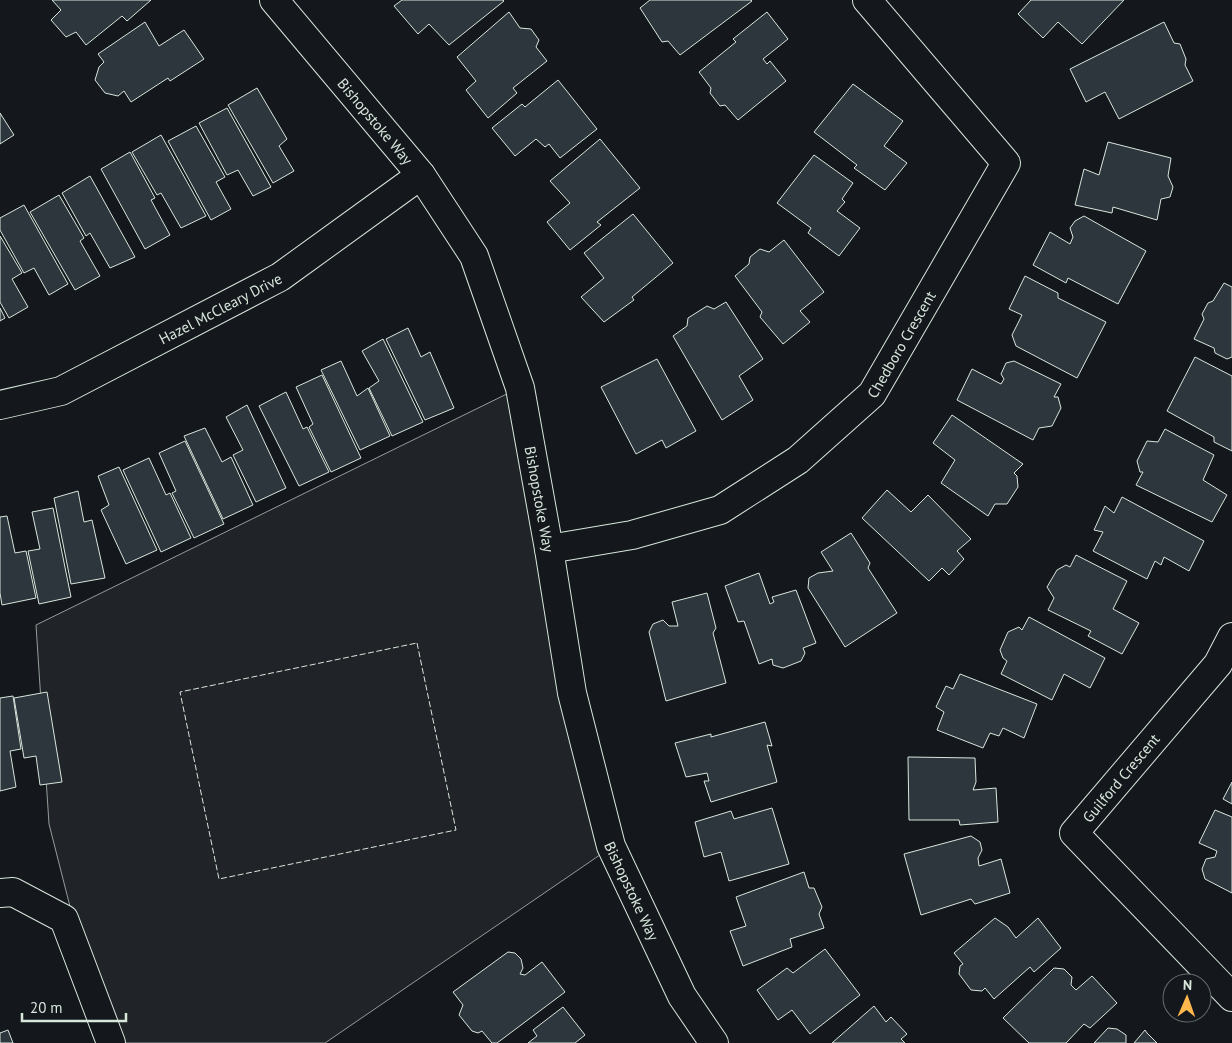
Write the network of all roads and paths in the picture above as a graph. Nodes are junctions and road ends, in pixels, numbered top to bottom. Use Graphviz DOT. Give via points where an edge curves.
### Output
graph roads {
  1 [pos="274,0"];
  2 [pos="868,0"];
  3 [pos="421,174"];
  4 [pos="0,406"];
  5 [pos="549,549"];
  6 [pos="1232,637"];
  7 [pos="0,893"];
  8 [pos="1232,997"];
  9 [pos="111,1043"];
  10 [pos="714,1043"];
  1 -- 3 [label="street, Bishopstoke Way"];
  2 -- 5 [label="street, Chedboro Crescent" via="1006,162 949,264 872,394 798,460 720,510 632,534"];
  3 -- 4 [label="street, Hazel McCleary Drive" via="280,277 60,391"];
  3 -- 5 [label="street, Bishopstoke Way" via="474,256 514,370"];
  5 -- 10 [label="street, Bishopstoke Way" via="572,693 611,846 682,996"];
  6 -- 8 [label="street, Guilford Crescent" via="1218,664 1074,833"];
  7 -- 9 [label="street" via="13,892 64,919"];
}
